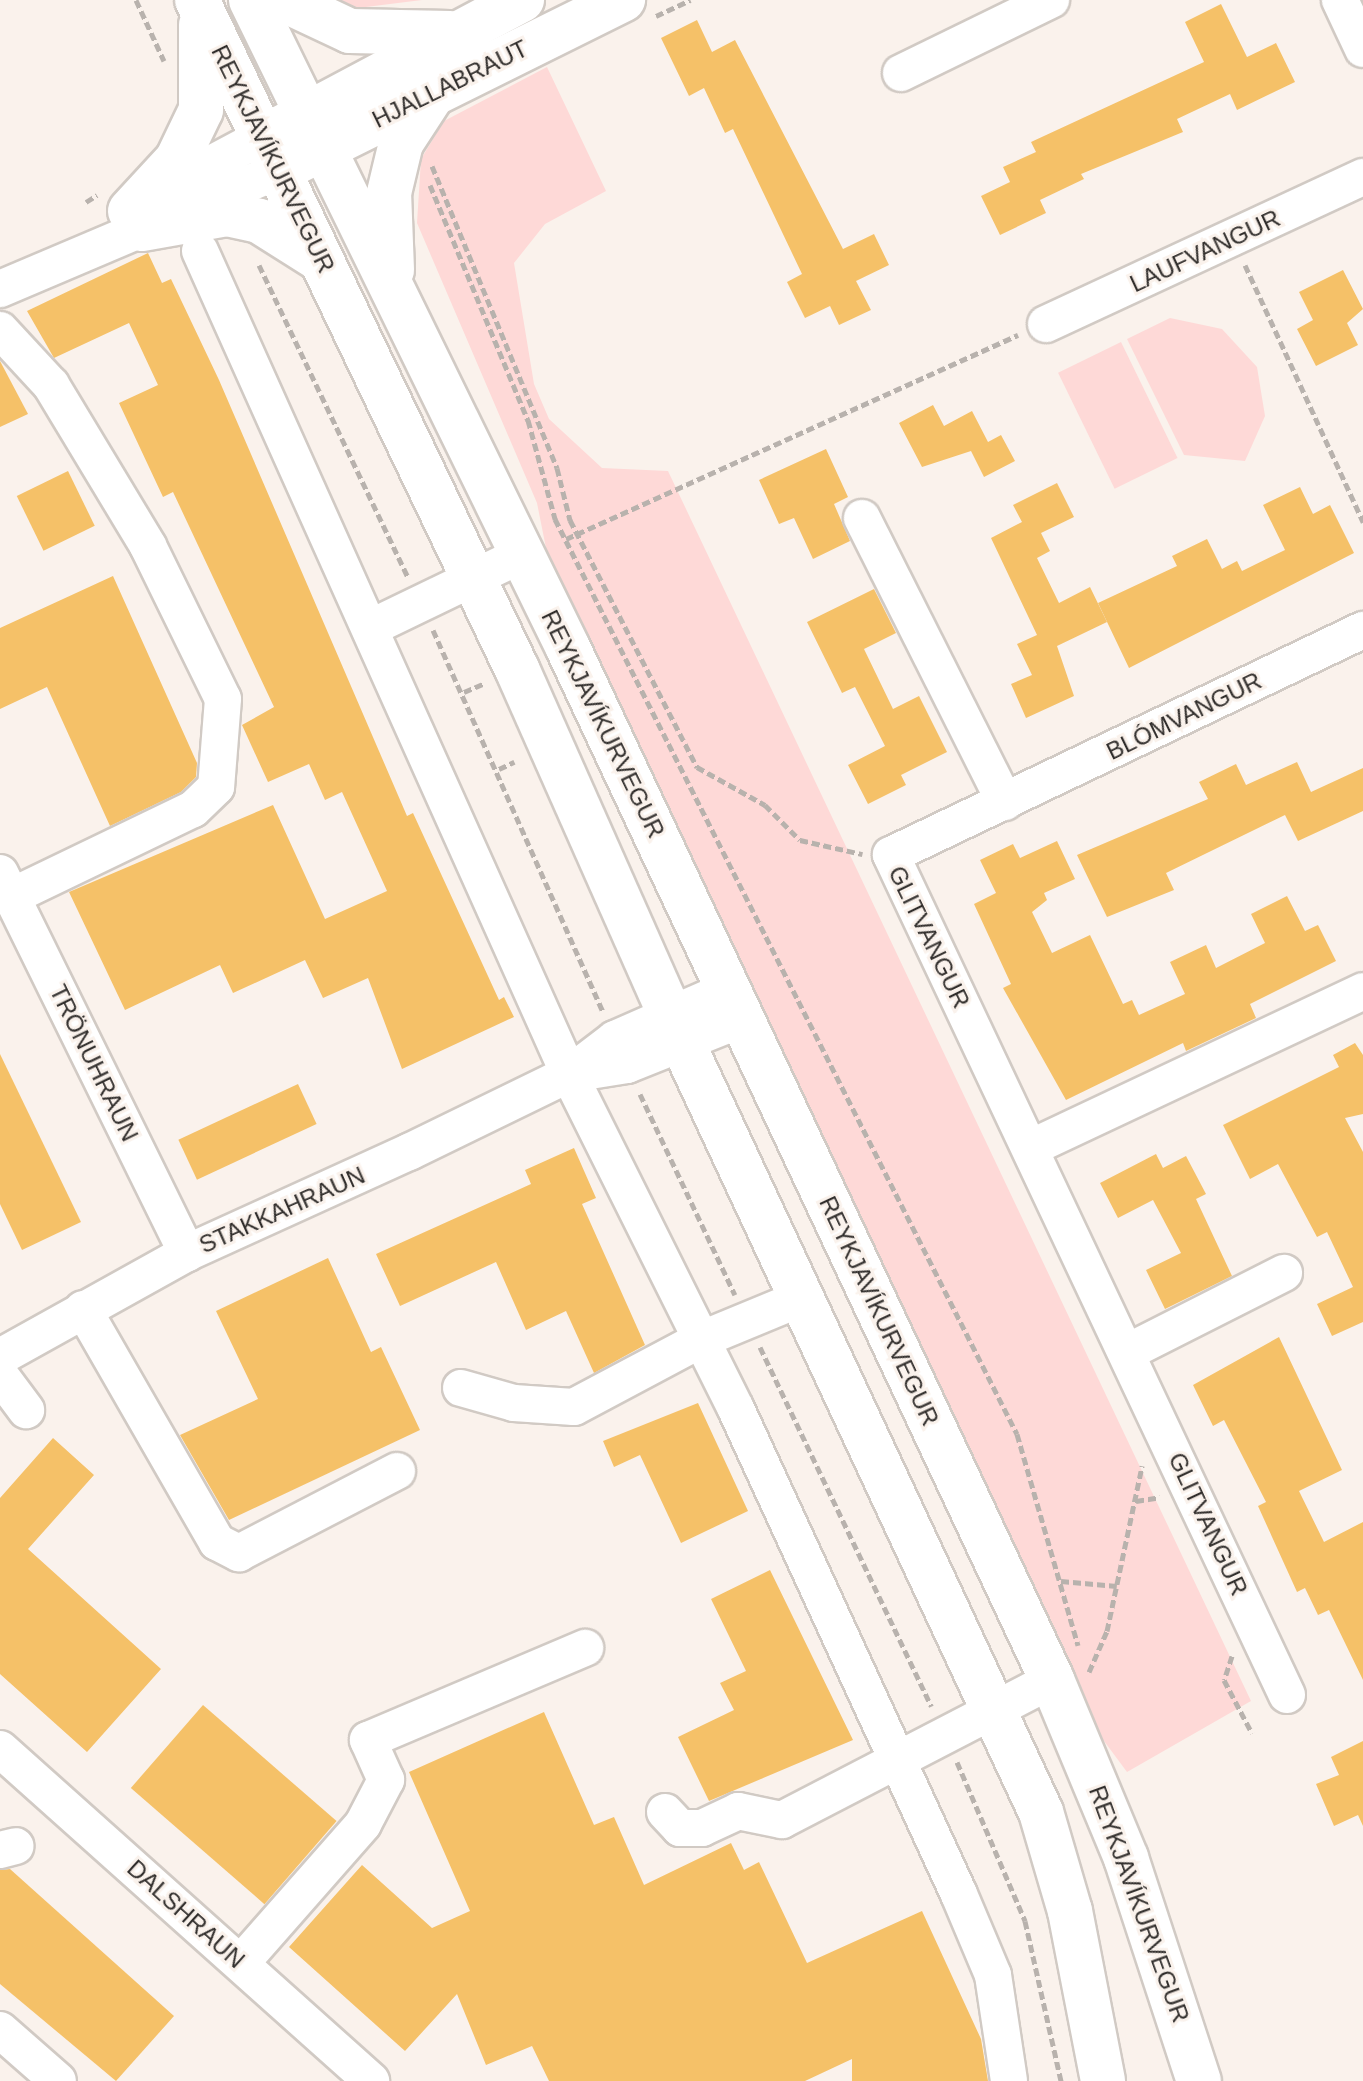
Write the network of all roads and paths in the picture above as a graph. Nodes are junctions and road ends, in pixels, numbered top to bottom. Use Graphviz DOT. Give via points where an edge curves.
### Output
graph roads {
  1 [pos="136,0"];
  2 [pos="251,0"];
  3 [pos="284,0"];
  4 [pos="522,0"];
  5 [pos="623,0"];
  6 [pos="1051,0"];
  7 [pos="1340,0"];
  8 [pos="198,3"];
  9 [pos="566,12"];
  10 [pos="460,32"];
  11 [pos="1363,49"];
  12 [pos="168,71"];
  13 [pos="901,73"];
  14 [pos="436,90"];
  15 [pos="315,132"];
  16 [pos="270,154"];
  17 [pos="397,162"];
  18 [pos="1363,177"];
  19 [pos="86,202"];
  20 [pos="126,209"];
  21 [pos="200,251"];
  22 [pos="1239,252"];
  23 [pos="321,260"];
  24 [pos="257,261"];
  25 [pos="0,289"];
  26 [pos="395,296"];
  27 [pos="0,330"];
  28 [pos="1038,330"];
  29 [pos="862,518"];
  30 [pos="1363,522"];
  31 [pos="577,535"];
  32 [pos="566,539"];
  33 [pos="521,555"];
  34 [pos="470,580"];
  35 [pos="420,603"];
  36 [pos="624,626"];
  37 [pos="372,627"];
  38 [pos="613,630"];
  39 [pos="1363,630"];
  40 [pos="600,635"];
  41 [pos="514,762"];
  42 [pos="697,767"];
  43 [pos="499,769"];
  44 [pos="686,772"];
  45 [pos="1005,802"];
  46 [pos="891,855"];
  47 [pos="7,898"];
  48 [pos="1363,991"];
  49 [pos="735,1004"];
  50 [pos="676,1028"];
  51 [pos="621,1052"];
  52 [pos="569,1074"];
  53 [pos="1030,1148"];
  54 [pos="187,1253"];
  55 [pos="1284,1273"];
  56 [pos="802,1298"];
  57 [pos="83,1309"];
  58 [pos="747,1321"];
  59 [pos="700,1340"];
  60 [pos="1128,1352"];
  61 [pos="0,1357"];
  62 [pos="0,1375"];
  63 [pos="461,1388"];
  64 [pos="26,1410"];
  65 [pos="1144,1455"];
  66 [pos="397,1471"];
  67 [pos="1165,1499"];
  68 [pos="1135,1502"];
  69 [pos="1061,1581"];
  70 [pos="1117,1586"];
  71 [pos="585,1648"];
  72 [pos="1075,1667"];
  73 [pos="1287,1695"];
  74 [pos="995,1709"];
  75 [pos="945,1735"];
  76 [pos="0,1749"];
  77 [pos="899,1760"];
  78 [pos="665,1812"];
  79 [pos="241,1963"];
  80 [pos="0,2030"];
  81 [pos="58,2081"];
  82 [pos="371,2081"];
  83 [pos="1009,2081"];
  84 [pos="1061,2081"];
  85 [pos="1103,2081"];
  86 [pos="1199,2081"];
  1 -- 12 [label="path"];
  2 -- 15 [label="main road, REYKJAVÍKURVEGUR"];
  3 -- 10 [label="main road" via="350,31"];
  4 -- 10 [label="main road, HJALLABRAUT"];
  5 -- 9 [label="main road, HJALLABRAUT"];
  6 -- 13 [label="street"];
  7 -- 11 [label="street"];
  8 -- 16 [label="main road, REYKJAVÍKURVEGUR"];
  8 -- 20 [label="main road" via="201,110 177,160"];
  9 -- 14 [label="main road, HJALLABRAUT"];
  10 -- 15 [label="main road, HJALLABRAUT"];
  14 -- 15 [label="main road, HJALLABRAUT"];
  14 -- 17 [label="main road"];
  15 -- 16 [label="main road, HJALLABRAUT"];
  15 -- 26 [label="main road, REYKJAVÍKURVEGUR"];
  16 -- 20 [label="street"];
  16 -- 23 [label="main road, REYKJAVÍKURVEGUR"];
  17 -- 26 [label="main road" via="387,225"];
  17 -- 31 [label="path" via="436,170 557,468"];
  17 -- 32 [label="path" via="428,182 528,420"];
  18 -- 28 [label="street, LAUFVANGUR"];
  19 -- 20 [label="path"];
  20 -- 23 [label="main road" via="227,214 259,221"];
  20 -- 25 [label="street" via="98,242"];
  21 -- 37 [label="street"];
  22 -- 30 [label="path"];
  23 -- 34 [label="main road, REYKJAVÍKURVEGUR"];
  24 -- 35 [label="path"];
  26 -- 33 [label="main road, REYKJAVÍKURVEGUR"];
  27 -- 47 [label="street" via="51,385 92,452 148,546 223,699 216,787 209,795 193,809"];
  28 -- 31 [label="path"];
  29 -- 45 [label="street"];
  31 -- 32 [label="path"];
  31 -- 36 [label="path"];
  32 -- 38 [label="path"];
  33 -- 34 [label="street"];
  33 -- 49 [label="main road, REYKJAVÍKURVEGUR"];
  34 -- 35 [label="street"];
  34 -- 50 [label="main road, REYKJAVÍKURVEGUR"];
  35 -- 37 [label="street"];
  35 -- 43 [label="path"];
  36 -- 38 [label="path"];
  36 -- 42 [label="path"];
  37 -- 52 [label="street"];
  38 -- 40 [label="path"];
  38 -- 44 [label="path"];
  39 -- 45 [label="street, BLÓMVANGUR"];
  41 -- 43 [label="path"];
  42 -- 44 [label="path"];
  42 -- 46 [label="path" via="765,805 800,840 838,853"];
  43 -- 51 [label="path"];
  44 -- 69 [label="path" via="1017,1434"];
  45 -- 46 [label="street, BLÓMVANGUR"];
  46 -- 53 [label="street, GLITVANGUR"];
  47 -- 54 [label="street, TRÖNUHRAUN"];
  48 -- 53 [label="street"];
  49 -- 50 [label="street, STAKKAHRAUN"];
  49 -- 72 [label="main road, REYKJAVÍKURVEGUR"];
  50 -- 51 [label="street, STAKKAHRAUN"];
  50 -- 56 [label="main road, REYKJAVÍKURVEGUR"];
  51 -- 52 [label="street, STAKKAHRAUN"];
  51 -- 58 [label="path"];
  52 -- 54 [label="street, STAKKAHRAUN"];
  52 -- 59 [label="street"];
  53 -- 60 [label="street, GLITVANGUR"];
  54 -- 57 [label="street, STAKKAHRAUN"];
  55 -- 60 [label="street"];
  56 -- 58 [label="street"];
  56 -- 74 [label="main road, REYKJAVÍKURVEGUR"];
  57 -- 61 [label="street, STAKKAHRAUN"];
  57 -- 66 [label="street" via="217,1542 239,1553"];
  58 -- 59 [label="street"];
  58 -- 75 [label="path"];
  59 -- 63 [label="street" via="574,1407 514,1403"];
  59 -- 77 [label="street"];
  60 -- 73 [label="street, GLITVANGUR"];
  62 -- 64 [label="street"];
  65 -- 68 [label="path"];
  67 -- 68 [label="path"];
  68 -- 70 [label="path"];
  69 -- 70 [label="path"];
  69 -- 72 [label="path"];
  70 -- 72 [label="path"];
  71 -- 79 [label="street" via="368,1740 386,1780 363,1824"];
  72 -- 74 [label="street"];
  72 -- 86 [label="main road, REYKJAVÍKURVEGUR" via="1126,1858"];
  74 -- 75 [label="street"];
  74 -- 85 [label="main road, REYKJAVÍKURVEGUR" via="1058,1869"];
  75 -- 77 [label="street"];
  75 -- 84 [label="path" via="1025,1921"];
  76 -- 79 [label="street, DALSHRAUN"];
  77 -- 78 [label="street" via="782,1820 738,1811 702,1828 680,1828"];
  77 -- 83 [label="street" via="993,1975"];
  79 -- 82 [label="street, DALSHRAUN"];
  80 -- 81 [label="street"];
}
